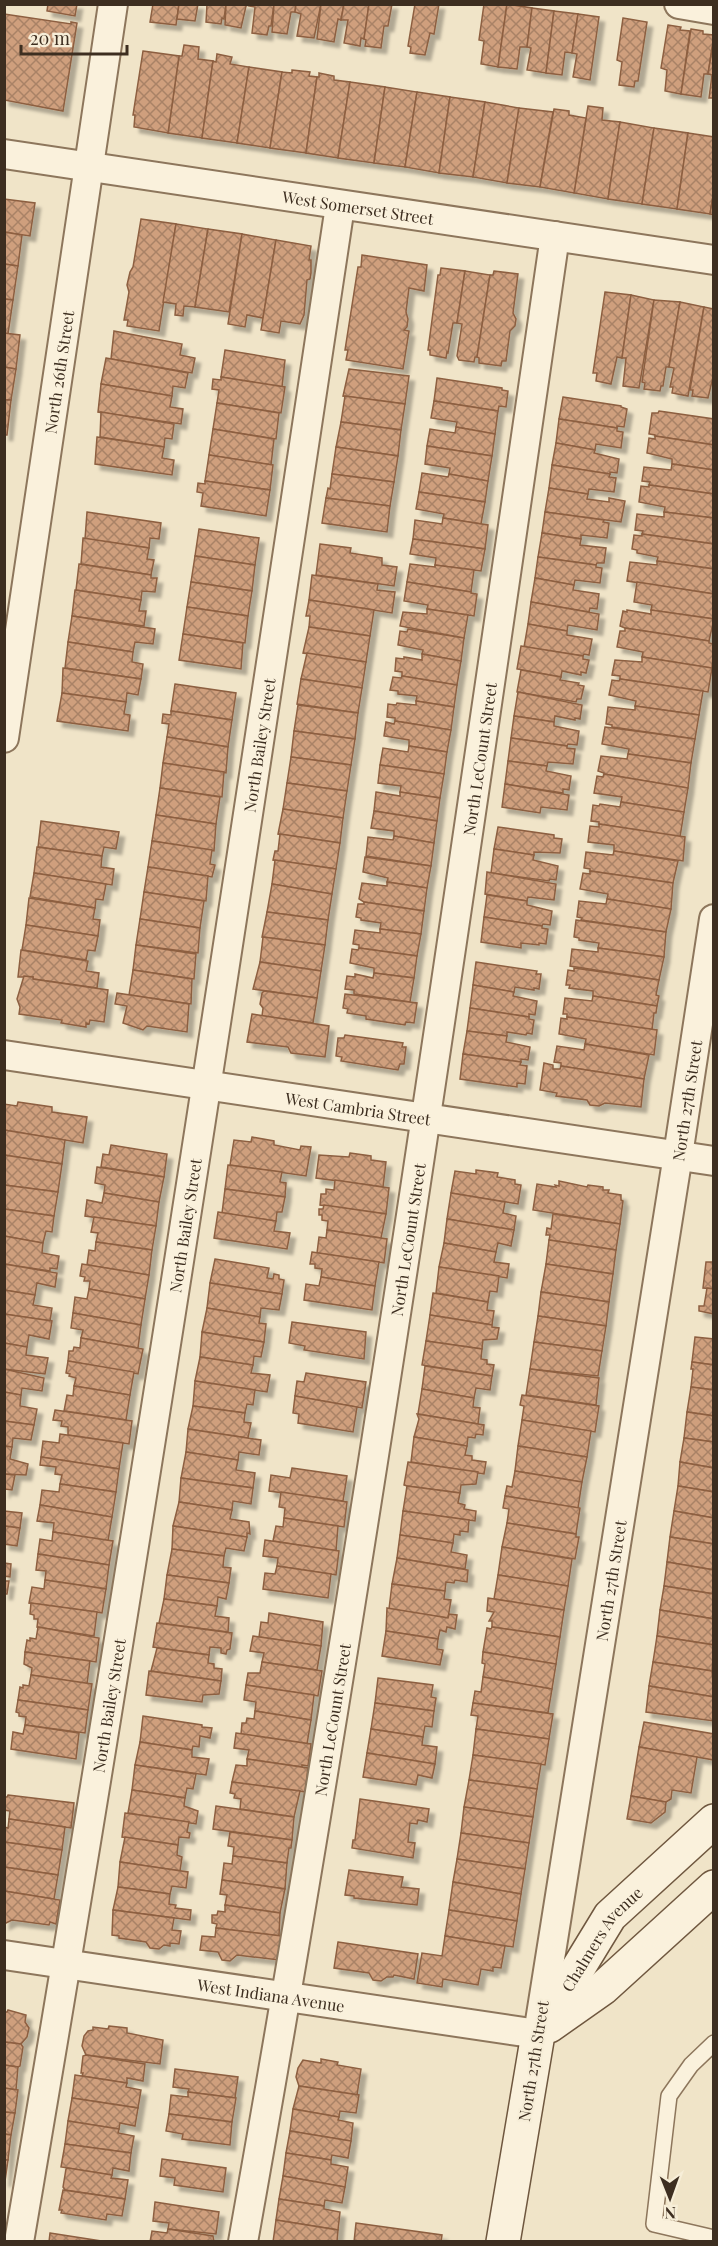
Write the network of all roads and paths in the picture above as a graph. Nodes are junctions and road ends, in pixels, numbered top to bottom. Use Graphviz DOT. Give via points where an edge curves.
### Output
graph roads {
  1 [pos="113,4"];
  2 [pos="679,4"];
  3 [pos="714,10"];
  4 [pos="4,154"];
  5 [pos="90,166"];
  6 [pos="340,206"];
  7 [pos="555,236"];
  8 [pos="714,260"];
  9 [pos="4,738"];
  10 [pos="714,919"];
  11 [pos="4,1055"];
  12 [pos="207,1085"];
  13 [pos="427,1118"];
  14 [pos="678,1155"];
  15 [pos="714,1161"];
  16 [pos="714,1821"];
  17 [pos="714,1887"];
  18 [pos="4,1955"];
  19 [pos="67,1964"];
  20 [pos="287,1997"];
  21 [pos="538,2034"];
  22 [pos="714,2043"];
  23 [pos="714,2238"];
  24 [pos="20,2241"];
  25 [pos="243,2241"];
  26 [pos="503,2241"];
  1 -- 5 [label="street, North 26th Street"];
  2 -- 3 [label="street"];
  4 -- 5 [label="street, West Somerset Street"];
  5 -- 6 [label="street, West Somerset Street"];
  5 -- 9 [label="street, North 26th Street"];
  6 -- 7 [label="street, West Somerset Street"];
  6 -- 12 [label="street, North Bailey Street"];
  7 -- 8 [label="street, West Somerset Street"];
  7 -- 13 [label="street, North LeCount Street"];
  10 -- 14 [label="street, North 27th Street"];
  11 -- 12 [label="street, West Cambria Street"];
  12 -- 13 [label="street, West Cambria Street"];
  12 -- 19 [label="street, North Bailey Street"];
  13 -- 14 [label="street, West Cambria Street"];
  13 -- 20 [label="street, North LeCount Street"];
  14 -- 15 [label="street, West Cambria Street"];
  14 -- 21 [label="street, North 27th Street"];
  16 -- 21 [label="street, Chalmers Avenue" via="610,1916"];
  17 -- 21 [label="street, Chalmers Avenue" via="603,1988"];
  18 -- 19 [label="street, West Indiana Avenue"];
  19 -- 20 [label="street, West Indiana Avenue"];
  19 -- 24 [label="street, North Bailey Street"];
  20 -- 21 [label="street, West Indiana Avenue"];
  20 -- 25 [label="street, North LeCount Street"];
  21 -- 26 [label="street, North 27th Street"];
  22 -- 23 [label="lane" via="691,2064 669,2096 654,2224"];
}
